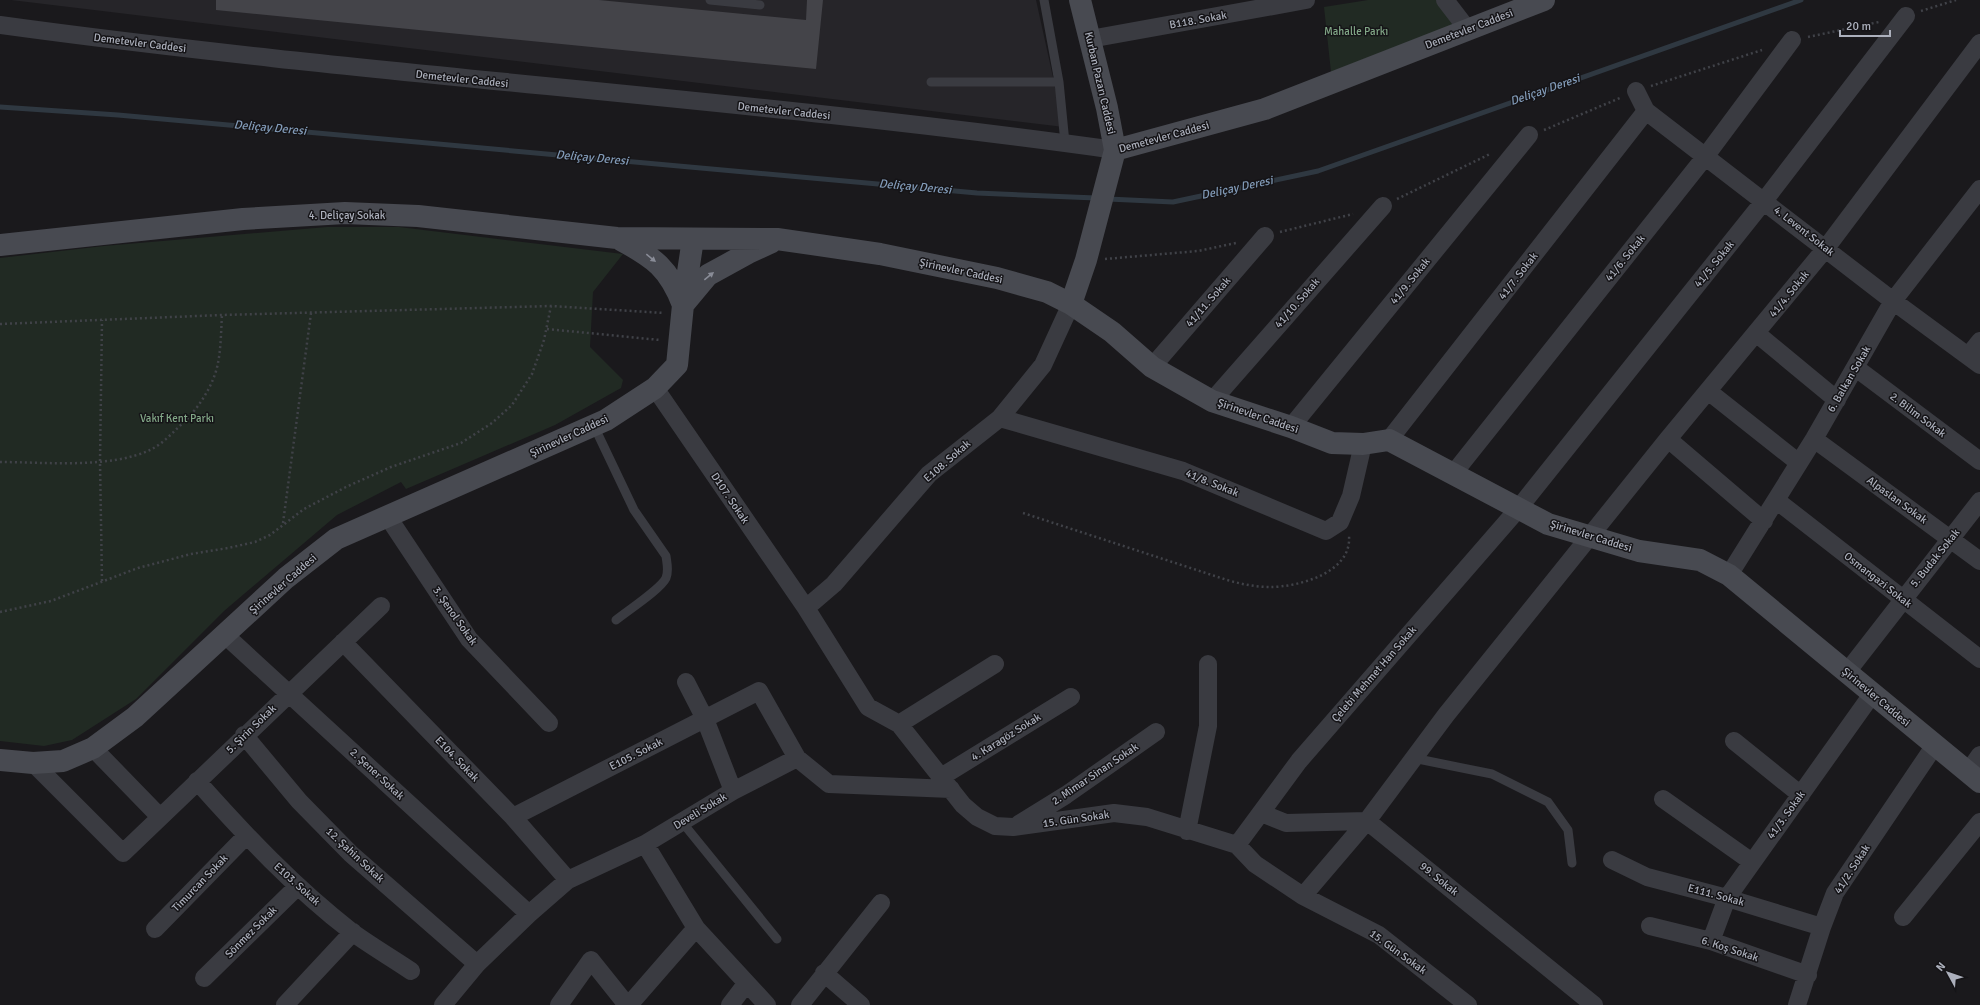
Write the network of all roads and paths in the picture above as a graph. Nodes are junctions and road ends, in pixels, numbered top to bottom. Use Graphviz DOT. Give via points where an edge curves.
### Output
graph roads {
  1 [pos="710,0"];
  2 [pos="1044,0"];
  3 [pos="1080,0"];
  4 [pos="1306,0"];
  5 [pos="1445,0"];
  6 [pos="1544,0"];
  7 [pos="760,5"];
  8 [pos="1906,16"];
  9 [pos="0,25"];
  10 [pos="1468,30"];
  11 [pos="1090,39"];
  12 [pos="1792,40"];
  13 [pos="1980,43"];
  14 [pos="931,82"];
  15 [pos="1059,82"];
  16 [pos="1636,91"];
  17 [pos="1646,111"];
  18 [pos="1529,136"];
  19 [pos="1065,143"];
  20 [pos="1113,157"];
  21 [pos="1706,157"];
  22 [pos="1980,189"];
  23 [pos="1764,200"];
  24 [pos="1383,206"];
  25 [pos="1265,236"];
  26 [pos="617,238"];
  27 [pos="693,239"];
  28 [pos="777,239"];
  29 [pos="0,245"];
  30 [pos="1826,248"];
  31 [pos="1893,301"];
  32 [pos="1072,304"];
  33 [pos="551,306"];
  34 [pos="682,310"];
  35 [pos="311,313"];
  36 [pos="222,315"];
  37 [pos="102,320"];
  38 [pos="0,324"];
  39 [pos="547,329"];
  40 [pos="1756,334"];
  41 [pos="680,342"];
  42 [pos="1980,342"];
  43 [pos="1974,361"];
  44 [pos="1152,367"];
  45 [pos="1856,368"];
  46 [pos="655,388"];
  47 [pos="1708,391"];
  48 [pos="1212,400"];
  49 [pos="1837,400"];
  50 [pos="1000,418"];
  51 [pos="594,426"];
  52 [pos="1291,427"];
  53 [pos="1668,439"];
  54 [pos="1389,440"];
  55 [pos="1814,440"];
  56 [pos="1363,444"];
  57 [pos="1980,461"];
  58 [pos="0,462"];
  59 [pos="100,462"];
  60 [pos="1799,462"];
  61 [pos="1453,474"];
  62 [pos="1776,500"];
  63 [pos="1980,501"];
  64 [pos="1518,509"];
  65 [pos="1022,512"];
  66 [pos="388,517"];
  67 [pos="1764,521"];
  68 [pos="1340,522"];
  69 [pos="283,523"];
  70 [pos="1588,537"];
  71 [pos="1951,539"];
  72 [pos="1980,561"];
  73 [pos="1728,575"];
  74 [pos="102,581"];
  75 [pos="1902,598"];
  76 [pos="381,606"];
  77 [pos="806,608"];
  78 [pos="0,612"];
  79 [pos="616,620"];
  80 [pos="225,635"];
  81 [pos="343,642"];
  82 [pos="1980,659"];
  83 [pos="994,664"];
  84 [pos="1208,664"];
  85 [pos="1847,672"];
  86 [pos="686,682"];
  87 [pos="290,693"];
  88 [pos="1873,694"];
  89 [pos="1071,696"];
  90 [pos="705,719"];
  91 [pos="549,723"];
  92 [pos="899,724"];
  93 [pos="1156,732"];
  94 [pos="244,736"];
  95 [pos="1734,741"];
  96 [pos="1935,745"];
  97 [pos="93,748"];
  98 [pos="798,758"];
  99 [pos="1413,758"];
  100 [pos="0,760"];
  101 [pos="33,763"];
  102 [pos="1976,770"];
  103 [pos="197,781"];
  104 [pos="946,783"];
  105 [pos="733,791"];
  106 [pos="1801,795"];
  107 [pos="1664,799"];
  108 [pos="1261,813"];
  109 [pos="160,817"];
  110 [pos="513,817"];
  111 [pos="1367,821"];
  112 [pos="682,822"];
  113 [pos="1980,822"];
  114 [pos="1013,827"];
  115 [pos="1187,831"];
  116 [pos="246,836"];
  117 [pos="645,844"];
  118 [pos="1237,846"];
  119 [pos="1612,860"];
  120 [pos="1752,862"];
  121 [pos="1572,863"];
  122 [pos="568,880"];
  123 [pos="298,886"];
  124 [pos="1303,896"];
  125 [pos="1727,898"];
  126 [pos="881,903"];
  127 [pos="528,914"];
  128 [pos="1904,917"];
  129 [pos="1650,926"];
  130 [pos="1822,927"];
  131 [pos="696,928"];
  132 [pos="155,929"];
  133 [pos="353,932"];
  134 [pos="777,939"];
  135 [pos="1711,942"];
  136 [pos="477,964"];
  137 [pos="411,971"];
  138 [pos="824,973"];
  139 [pos="1808,975"];
  140 [pos="204,978"];
  141 [pos="746,984"];
  142 [pos="1459,1002"];
  143 [pos="450,1003"];
  144 [pos="285,1005"];
  145 [pos="558,1005"];
  146 [pos="628,1005"];
  147 [pos="730,1005"];
  148 [pos="767,1005"];
  149 [pos="800,1005"];
  150 [pos="861,1005"];
  151 [pos="1594,1005"];
  152 [pos="1797,1005"];
  1 -- 7 [label="lane"];
  2 -- 15 [label="lane"];
  3 -- 11 [label="main road, Kurban Pazarı Caddesi"];
  4 -- 11 [label="street, B118. Sokak"];
  5 -- 10 [label="street"];
  6 -- 10 [label="main road, Demetevler Caddesi"];
  8 -- 23 [label="street, 41/5. Sokak"];
  9 -- 19 [label="street, Demetevler Caddesi" via="365,69 841,117"];
  10 -- 20 [label="main road, Demetevler Caddesi" via="1265,109"];
  11 -- 20 [label="main road, Kurban Pazarı Caddesi"];
  12 -- 21 [label="street, 41/6. Sokak"];
  13 -- 30 [label="street, 41/4. Sokak"];
  14 -- 15 [label="lane"];
  15 -- 19 [label="lane"];
  16 -- 17 [label="street, 4. Levent Sokak"];
  17 -- 21 [label="street, 4. Levent Sokak"];
  17 -- 54 [label="street, 41/7. Sokak"];
  18 -- 52 [label="street, 41/9. Sokak"];
  19 -- 20 [label="street, Demetevler Caddesi"];
  20 -- 32 [label="main road, Kurban Pazarı Caddesi"];
  21 -- 23 [label="street, 4. Levent Sokak"];
  21 -- 61 [label="street, 41/6. Sokak"];
  22 -- 31 [label="street, 6. Balkan Sokak"];
  23 -- 30 [label="street, 4. Levent Sokak"];
  23 -- 64 [label="street, 41/5. Sokak"];
  24 -- 48 [label="street, 41/10. Sokak"];
  25 -- 44 [label="street, 41/11. Sokak"];
  26 -- 27 [label="main road, 4. Deliçay Sokak"];
  26 -- 29 [label="main road, 4. Deliçay Sokak" via="418,216 345,212 243,219"];
  26 -- 34 [label="main road, one-way" via="644,252 668,274 676,287"];
  27 -- 28 [label="main road, Şirinevler Caddesi"];
  27 -- 34 [label="main road, Şirinevler Caddesi"];
  28 -- 32 [label="main road, Şirinevler Caddesi" via="880,254 997,278 1047,292"];
  34 -- 28 [label="main road, one-way" via="708,275"];
  30 -- 31 [label="street, 4. Levent Sokak"];
  30 -- 40 [label="street, 41/4. Sokak"];
  31 -- 43 [label="street, 4. Levent Sokak"];
  31 -- 45 [label="street, 6. Balkan Sokak"];
  32 -- 44 [label="main road, Şirinevler Caddesi" via="1112,332"];
  32 -- 50 [label="street, E108. Sokak" via="1043,366"];
  33 -- 34 [label="path"];
  33 -- 35 [label="path"];
  33 -- 39 [label="path"];
  34 -- 41 [label="main road, Şirinevler Caddesi"];
  35 -- 36 [label="path"];
  35 -- 69 [label="path"];
  36 -- 37 [label="path"];
  36 -- 59 [label="path" via="218,364 194,412 174,432 151,449 128,457"];
  37 -- 38 [label="path"];
  37 -- 59 [label="path"];
  39 -- 41 [label="path"];
  39 -- 69 [label="path" via="532,374 516,399 480,431 461,443 391,467 346,487"];
  40 -- 47 [label="street, 41/4. Sokak"];
  40 -- 49 [label="street"];
  41 -- 46 [label="main road, Şirinevler Caddesi" via="677,365"];
  42 -- 43 [label="street"];
  44 -- 48 [label="main road, Şirinevler Caddesi"];
  45 -- 49 [label="street, 6. Balkan Sokak"];
  45 -- 57 [label="street, 2. Bilim Sokak"];
  46 -- 51 [label="main road, Şirinevler Caddesi"];
  46 -- 77 [label="street, D107. Sokak"];
  47 -- 53 [label="street, 41/4. Sokak"];
  47 -- 60 [label="street"];
  48 -- 52 [label="main road, Şirinevler Caddesi"];
  49 -- 55 [label="street, 6. Balkan Sokak"];
  50 -- 68 [label="street, 41/8. Sokak" via="1183,471 1326,531"];
  50 -- 77 [label="street, E108. Sokak" via="929,474 834,584"];
  51 -- 66 [label="main road, Şirinevler Caddesi"];
  51 -- 79 [label="lane" via="634,510 666,556 668,564 662,584"];
  52 -- 56 [label="main road, Şirinevler Caddesi" via="1332,443"];
  53 -- 67 [label="street"];
  53 -- 70 [label="street, 41/4. Sokak"];
  54 -- 56 [label="main road, Şirinevler Caddesi"];
  54 -- 61 [label="main road, Şirinevler Caddesi"];
  55 -- 60 [label="street, 6. Balkan Sokak"];
  55 -- 71 [label="street, Alpaslan Sokak"];
  56 -- 68 [label="street" via="1351,496"];
  58 -- 59 [label="path"];
  59 -- 74 [label="path"];
  60 -- 62 [label="street, 6. Balkan Sokak"];
  61 -- 64 [label="main road, Şirinevler Caddesi"];
  62 -- 67 [label="street, 6. Balkan Sokak"];
  62 -- 75 [label="street, Osmangazi Sokak"];
  63 -- 71 [label="street, 5. Budak Sokak"];
  64 -- 70 [label="main road, Şirinevler Caddesi" via="1548,524"];
  64 -- 108 [label="street, Çelebi Mehmet Han Sokak" via="1299,761"];
  65 -- 68 [label="path" via="1241,584 1269,587 1312,579 1339,564 1347,551 1349,536"];
  66 -- 80 [label="main road, Şirinevler Caddesi" via="336,539 286,578"];
  66 -- 91 [label="street, 3. Şenol Sokak" via="469,639"];
  67 -- 73 [label="street, 6. Balkan Sokak"];
  69 -- 74 [label="path" via="270,535 255,542 183,556"];
  70 -- 73 [label="main road, Şirinevler Caddesi" via="1639,551 1700,560"];
  70 -- 99 [label="street, 41/4. Sokak"];
  71 -- 72 [label="street, Alpaslan Sokak"];
  71 -- 75 [label="street, 5. Budak Sokak"];
  73 -- 85 [label="main road, Şirinevler Caddesi"];
  74 -- 78 [label="path" via="51,601"];
  75 -- 82 [label="street, Osmangazi Sokak"];
  75 -- 85 [label="street, 5. Budak Sokak"];
  76 -- 81 [label="street, 5. Şirin Sokak"];
  77 -- 92 [label="street, 15. Gün Sokak" via="868,707"];
  80 -- 87 [label="street, 2. Şener Sokak"];
  80 -- 97 [label="main road, Şirinevler Caddesi" via="135,717"];
  81 -- 87 [label="street, 5. Şirin Sokak"];
  81 -- 110 [label="street, E104. Sokak"];
  83 -- 92 [label="street"];
  84 -- 115 [label="street" via="1208,726"];
  85 -- 88 [label="main road, Şirinevler Caddesi"];
  86 -- 90 [label="street"];
  87 -- 94 [label="street, 5. Şirin Sokak"];
  87 -- 127 [label="street, 2. Şener Sokak"];
  88 -- 96 [label="main road, Şirinevler Caddesi"];
  88 -- 106 [label="street, 41/3. Sokak"];
  89 -- 104 [label="street, 4. Karagöz Sokak"];
  90 -- 98 [label="street, E105. Sokak" via="759,691"];
  90 -- 105 [label="street"];
  90 -- 110 [label="street, E105. Sokak"];
  92 -- 104 [label="street, 15. Gün Sokak"];
  93 -- 114 [label="street, 2. Mimar Sinan Sokak" via="1066,795"];
  94 -- 103 [label="street, 5. Şirin Sokak"];
  94 -- 136 [label="street, 12. Şahin Sokak" via="299,801 352,854"];
  95 -- 106 [label="street"];
  96 -- 102 [label="main road, Şirinevler Caddesi"];
  96 -- 130 [label="street, 41/2. Sokak" via="1836,893"];
  97 -- 101 [label="main road, Şirinevler Caddesi" via="63,761"];
  97 -- 109 [label="street"];
  98 -- 104 [label="street" via="829,784"];
  98 -- 105 [label="street, Develi Sokak"];
  99 -- 111 [label="street, 41/4. Sokak"];
  99 -- 121 [label="lane" via="1492,774 1548,802 1568,830"];
  100 -- 101 [label="main road, Şirinevler Caddesi"];
  101 -- 109 [label="street, 5. Şirin Sokak" via="123,853"];
  103 -- 109 [label="street, 5. Şirin Sokak"];
  103 -- 116 [label="street, E103. Sokak"];
  104 -- 114 [label="street, 15. Gün Sokak" via="963,805 977,817 995,826"];
  105 -- 112 [label="street, Develi Sokak"];
  106 -- 120 [label="street, 41/3. Sokak"];
  107 -- 120 [label="street"];
  108 -- 111 [label="street" via="1286,823"];
  108 -- 118 [label="street, Çelebi Mehmet Han Sokak"];
  110 -- 122 [label="street, E104. Sokak"];
  111 -- 124 [label="street, 41/4. Sokak"];
  111 -- 151 [label="street, 99. Sokak"];
  112 -- 117 [label="street, Develi Sokak"];
  112 -- 134 [label="lane"];
  113 -- 128 [label="street"];
  114 -- 115 [label="street, 15. Gün Sokak" via="1114,813 1146,817"];
  115 -- 118 [label="street, 15. Gün Sokak"];
  116 -- 123 [label="street, E103. Sokak"];
  116 -- 132 [label="street, Timurcan Sokak"];
  117 -- 122 [label="street, Develi Sokak"];
  117 -- 131 [label="street"];
  118 -- 124 [label="street, 15. Gün Sokak" via="1256,864"];
  119 -- 125 [label="street, E111. Sokak" via="1647,877"];
  120 -- 125 [label="street, 41/3. Sokak"];
  122 -- 127 [label="street, Develi Sokak"];
  123 -- 133 [label="street, E103. Sokak"];
  123 -- 140 [label="street, Sönmez Sokak"];
  124 -- 142 [label="street, 15. Gün Sokak" via="1379,935"];
  125 -- 130 [label="street, E111. Sokak"];
  125 -- 135 [label="street, 41/3. Sokak"];
  126 -- 138 [label="street"];
  127 -- 136 [label="street, Develi Sokak"];
  129 -- 135 [label="street, 6. Koş Sokak"];
  130 -- 139 [label="street, 41/2. Sokak"];
  131 -- 141 [label="street"];
  131 -- 146 [label="street"];
  133 -- 137 [label="street, E103. Sokak"];
  133 -- 144 [label="street"];
  135 -- 139 [label="street, 6. Koş Sokak"];
  136 -- 143 [label="street, Develi Sokak"];
  138 -- 149 [label="street"];
  138 -- 150 [label="street"];
  139 -- 152 [label="street, 41/2. Sokak"];
  141 -- 147 [label="street"];
  141 -- 148 [label="street"];
  145 -- 146 [label="street" via="591,960"];
}
